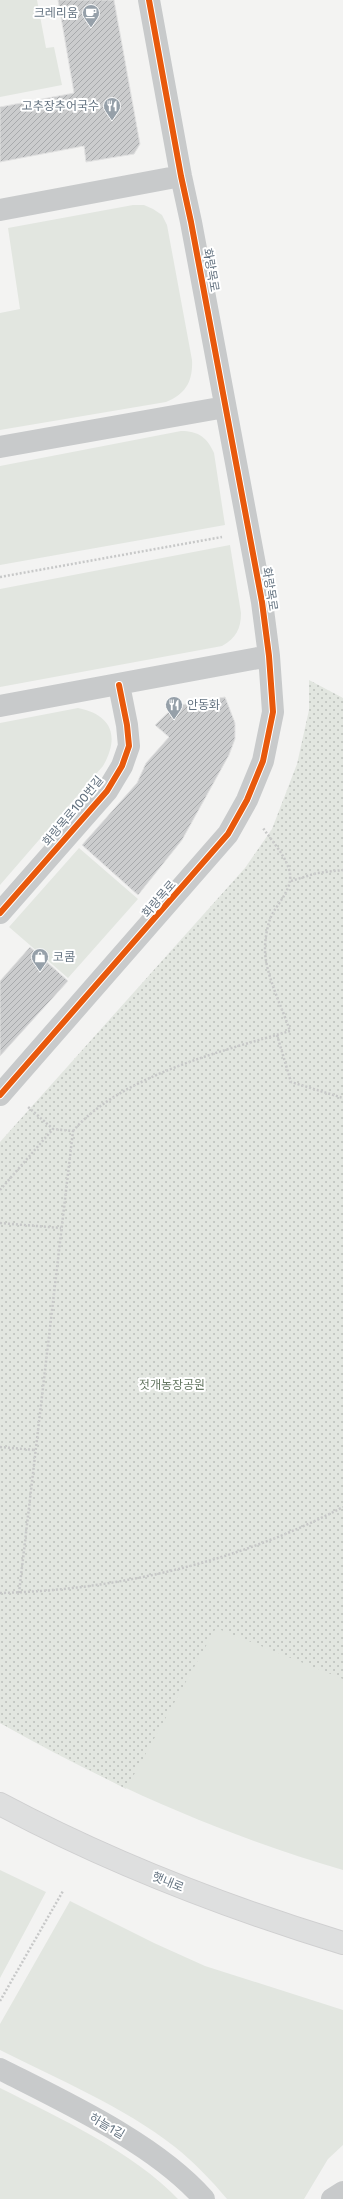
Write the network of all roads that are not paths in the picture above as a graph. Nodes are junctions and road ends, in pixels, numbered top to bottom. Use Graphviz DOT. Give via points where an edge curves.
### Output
graph roads {
  1 [pos="149,0"];
  2 [pos="180,176"];
  3 [pos="0,210"];
  4 [pos="225,407"];
  5 [pos="0,447"];
  6 [pos="269,656"];
  7 [pos="119,686"];
  8 [pos="0,706"];
  9 [pos="0,913"];
  10 [pos="0,1095"];
  11 [pos="0,1804"];
  12 [pos="343,1943"];
  13 [pos="0,2069"];
  14 [pos="343,2192"];
  15 [pos="204,2199"];
  16 [pos="332,2199"];
  1 -- 2 [label="street, 화랑목로"];
  2 -- 3 [label="street"];
  2 -- 4 [label="street, 화랑목로" via="191,222"];
  4 -- 5 [label="street"];
  4 -- 6 [label="street, 화랑목로" via="262,602"];
  6 -- 7 [label="street"];
  6 -- 10 [label="street, 화랑목로" via="273,712 263,761 247,800 228,834"];
  7 -- 8 [label="street"];
  7 -- 9 [label="street, 화랑목로100번길" via="129,746 122,766 107,791"];
  11 -- 12 [label="main road, 햇내로" via="61,1836 167,1882 280,1924"];
  13 -- 15 [label="street, 하늘1길" via="105,2124 137,2144 168,2166"];
  14 -- 16 [label="street"];
}
